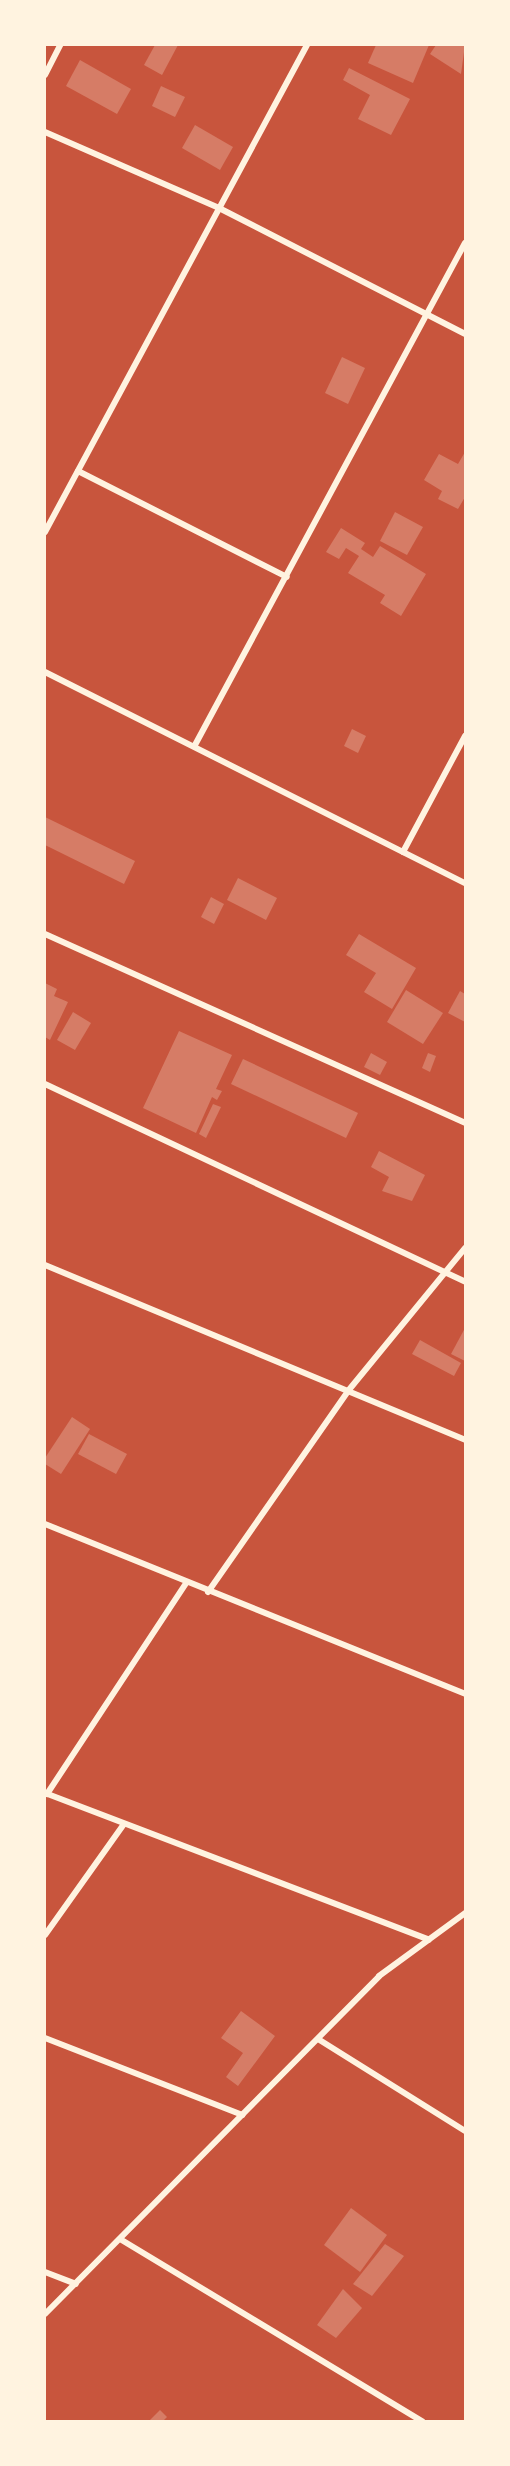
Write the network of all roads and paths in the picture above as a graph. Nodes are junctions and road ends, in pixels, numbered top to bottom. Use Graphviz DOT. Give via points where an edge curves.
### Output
graph roads {
  1 [pos="60,45"];
  2 [pos="307,45"];
  3 [pos="45,75"];
  4 [pos="45,132"];
  5 [pos="219,208"];
  6 [pos="465,243"];
  7 [pos="429,316"];
  8 [pos="465,334"];
  9 [pos="78,471"];
  10 [pos="45,532"];
  11 [pos="287,577"];
  12 [pos="45,672"];
  13 [pos="465,736"];
  14 [pos="195,745"];
  15 [pos="403,852"];
  16 [pos="465,883"];
  17 [pos="45,934"];
  18 [pos="45,1084"];
  19 [pos="465,1123"];
  20 [pos="465,1248"];
  21 [pos="45,1265"];
  22 [pos="447,1274"];
  23 [pos="465,1282"];
  24 [pos="348,1391"];
  25 [pos="465,1440"];
  26 [pos="45,1524"];
  27 [pos="186,1583"];
  28 [pos="208,1592"];
  29 [pos="465,1694"];
  30 [pos="46,1794"];
  31 [pos="124,1824"];
  32 [pos="464,1914"];
  33 [pos="45,1935"];
  34 [pos="429,1940"];
  35 [pos="45,2038"];
  36 [pos="318,2039"];
  37 [pos="242,2115"];
  38 [pos="465,2131"];
  39 [pos="120,2239"];
  40 [pos="45,2272"];
  41 [pos="76,2284"];
  42 [pos="45,2314"];
  43 [pos="422,2421"];
  1 -- 3 [label="street"];
  2 -- 5 [label="street"];
  4 -- 5 [label="street"];
  5 -- 7 [label="street"];
  5 -- 9 [label="street"];
  6 -- 7 [label="street"];
  7 -- 8 [label="street"];
  7 -- 11 [label="street"];
  9 -- 10 [label="street"];
  9 -- 11 [label="street"];
  11 -- 14 [label="street"];
  12 -- 14 [label="street"];
  13 -- 15 [label="street"];
  14 -- 15 [label="street"];
  15 -- 16 [label="street"];
  17 -- 19 [label="street"];
  18 -- 22 [label="street"];
  20 -- 22 [label="street"];
  21 -- 24 [label="street"];
  22 -- 23 [label="street"];
  22 -- 24 [label="street"];
  24 -- 25 [label="street"];
  24 -- 28 [label="street"];
  26 -- 27 [label="street"];
  27 -- 28 [label="street"];
  27 -- 30 [label="street"];
  28 -- 29 [label="street"];
  30 -- 31 [label="street"];
  31 -- 33 [label="street"];
  31 -- 34 [label="street"];
  32 -- 34 [label="street"];
  34 -- 36 [label="street" via="379,1976"];
  35 -- 37 [label="street"];
  36 -- 37 [label="street"];
  36 -- 38 [label="street"];
  37 -- 39 [label="street"];
  39 -- 41 [label="street"];
  39 -- 43 [label="street"];
  40 -- 41 [label="street"];
  41 -- 42 [label="street"];
}
